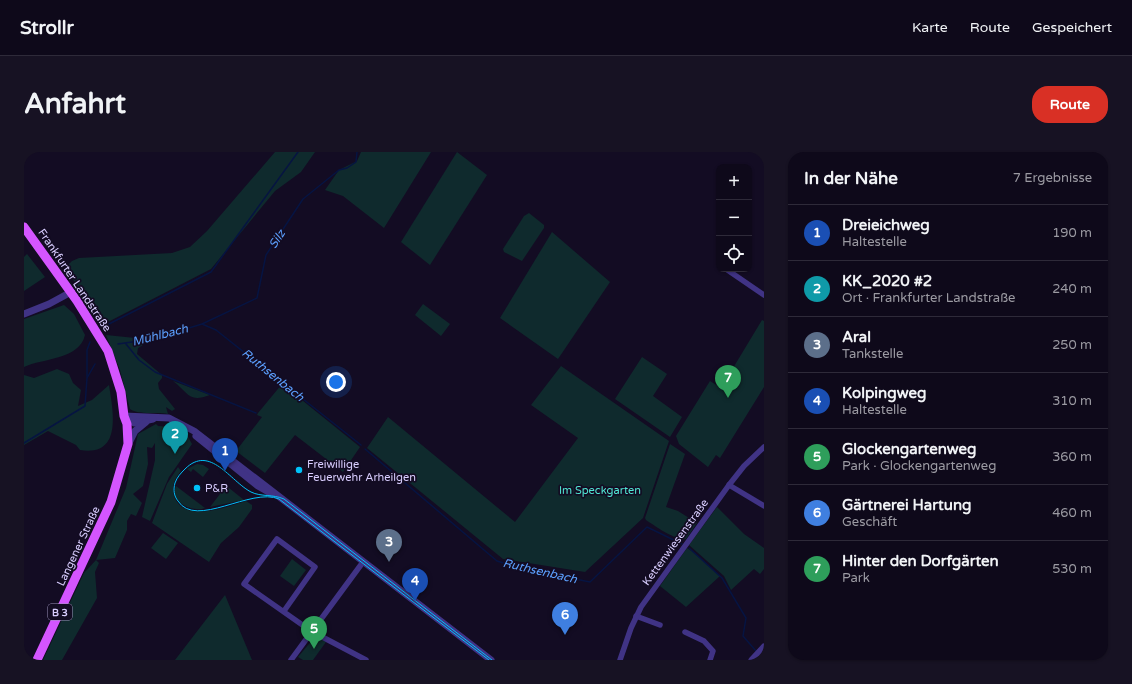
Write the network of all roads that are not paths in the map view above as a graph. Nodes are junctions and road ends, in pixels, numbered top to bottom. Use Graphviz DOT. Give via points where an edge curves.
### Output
graph roads {
  1 [pos="24,227"];
  2 [pos="730,272"];
  3 [pos="71,292"];
  4 [pos="764,295"];
  5 [pos="24,314"];
  6 [pos="124,416"];
  7 [pos="158,417"];
  8 [pos="147,420"];
  9 [pos="128,444"];
  10 [pos="764,447"];
  11 [pos="122,461"];
  12 [pos="729,485"];
  13 [pos="764,506"];
  14 [pos="363,562"];
  15 [pos="284,611"];
  16 [pos="636,616"];
  17 [pos="660,625"];
  18 [pos="311,631"];
  19 [pos="684,632"];
  20 [pos="37,660"];
  21 [pos="291,660"];
  22 [pos="366,660"];
  23 [pos="491,660"];
  24 [pos="620,660"];
  25 [pos="710,660"];
  1 -- 3 [label="main road, Frankfurter Landstraße / B 3"];
  2 -- 4 [label="street"];
  3 -- 5 [label="street"];
  3 -- 6 [label="main road, Frankfurter Landstraße / B 3" via="112,361 120,388"];
  6 -- 7 [label="street"];
  6 -- 8 [label="street" via="134,423"];
  6 -- 9 [label="main road, Langener Straße / B 3"];
  6 -- 11 [label="main road, Langener Straße / B 3"];
  7 -- 8 [label="street"];
  7 -- 14 [label="street" via="179,422 258,486 283,500"];
  8 -- 9 [label="street" via="135,431"];
  9 -- 11 [label="main road, Langener Straße / B 3"];
  10 -- 12 [label="street, Kettenwiesenstraße"];
  11 -- 20 [label="main road, Langener Straße / B 3" via="111,502"];
  12 -- 13 [label="street"];
  12 -- 16 [label="street, Kettenwiesenstraße"];
  14 -- 18 [label="street"];
  14 -- 23 [label="street"];
  15 -- 15 [label="street" via="244,584 277,538 315,567"];
  15 -- 18 [label="street"];
  16 -- 17 [label="street"];
  16 -- 24 [label="street, Kettenwiesenstraße"];
  18 -- 21 [label="street"];
  18 -- 22 [label="street"];
  19 -- 25 [label="street" via="707,644 713,651"];
}
